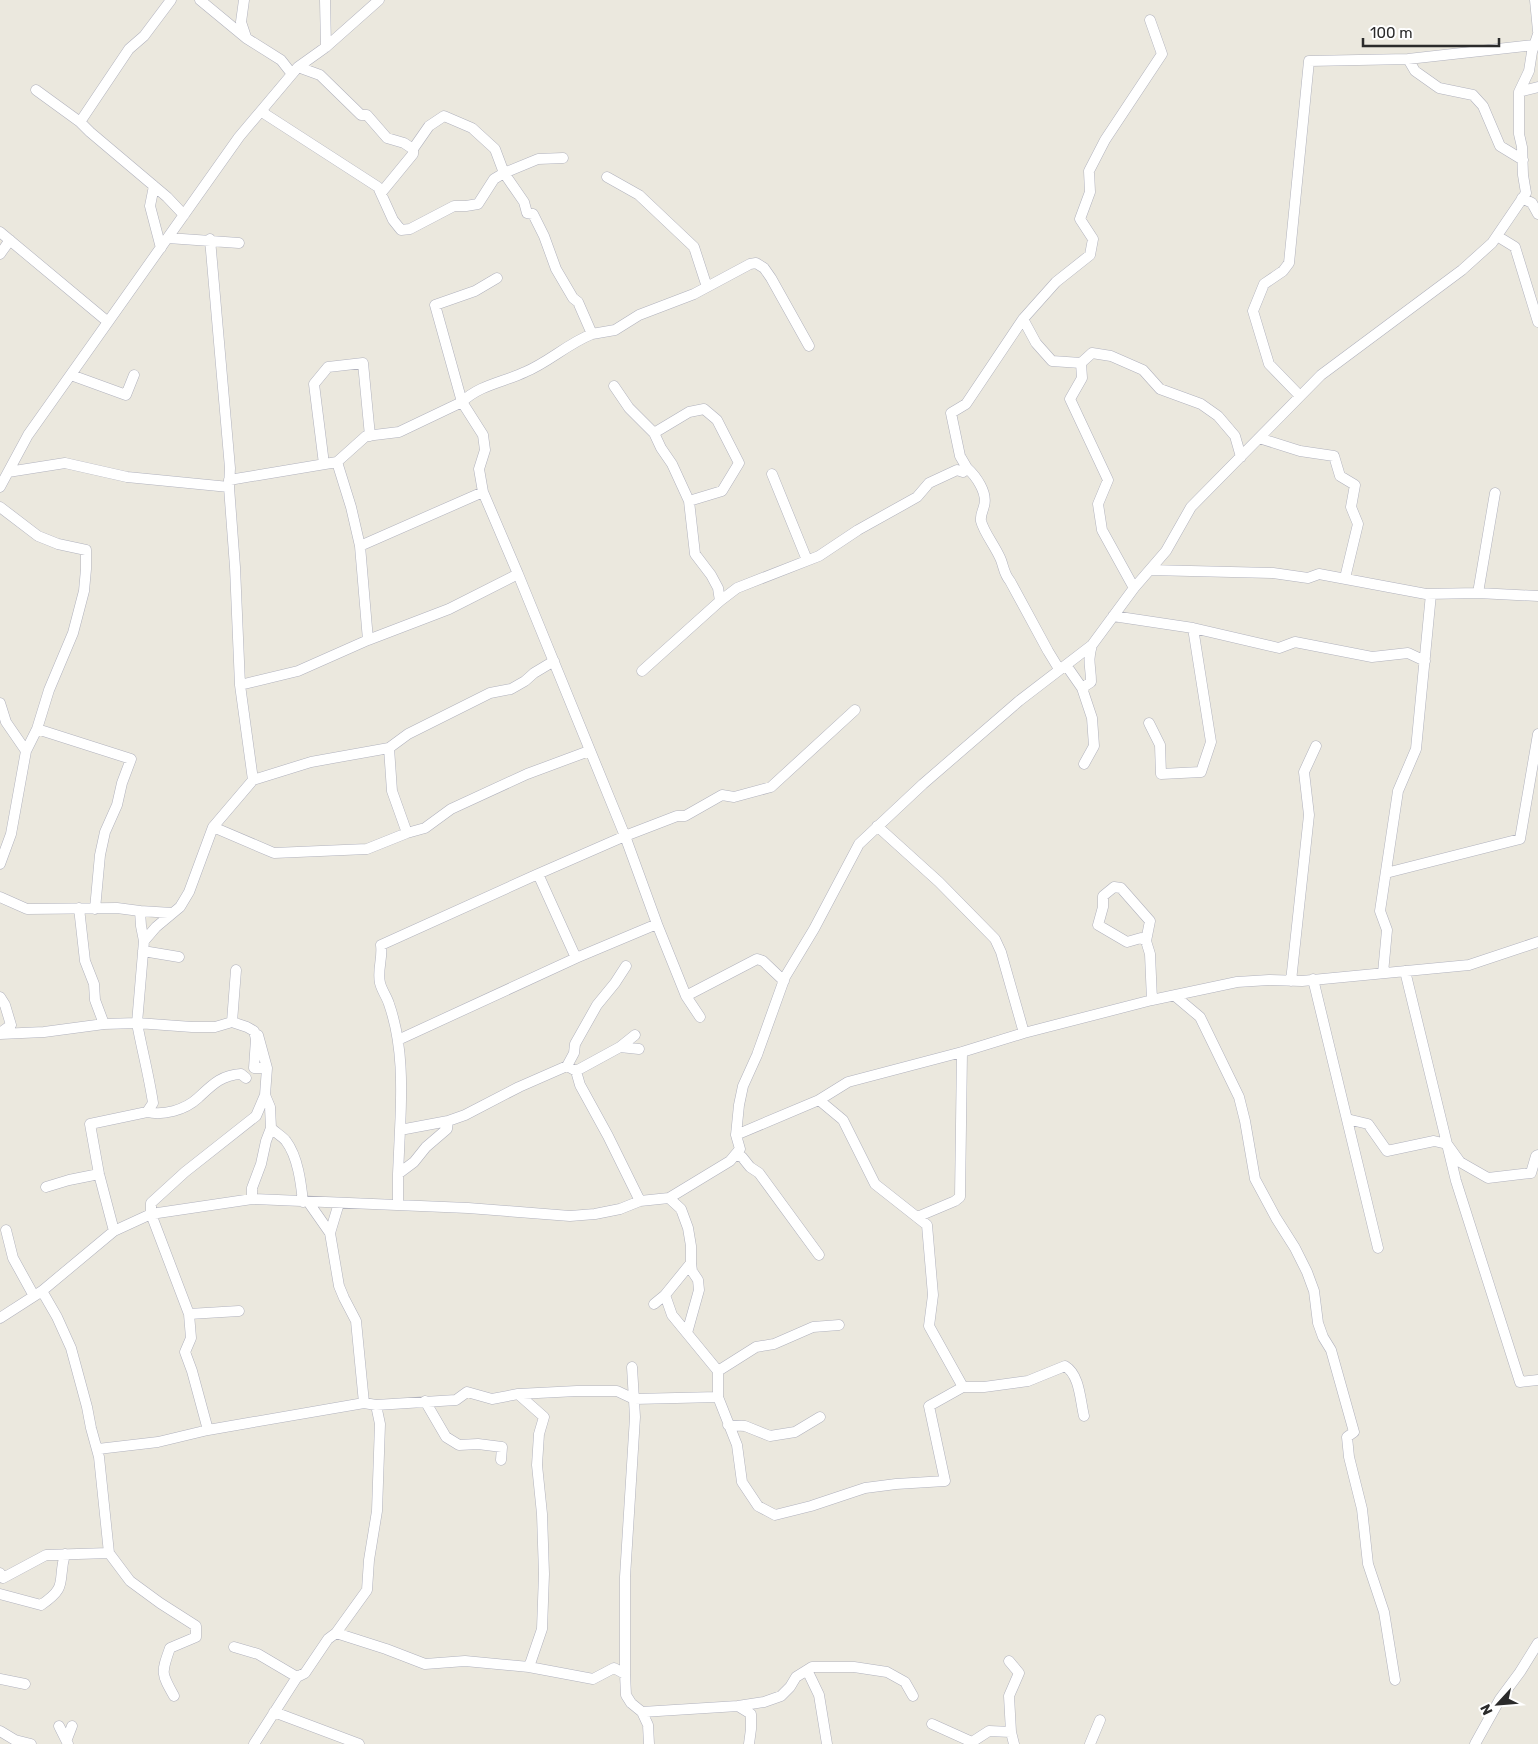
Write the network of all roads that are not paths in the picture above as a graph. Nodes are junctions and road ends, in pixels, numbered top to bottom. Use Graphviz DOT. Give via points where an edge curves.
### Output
graph roads {
  1 [pos="171,0"];
  2 [pos="200,0"];
  3 [pos="244,0"];
  4 [pos="325,0"];
  5 [pos="379,0"];
  6 [pos="1535,0"];
  7 [pos="1150,20"];
  8 [pos="1538,33"];
  9 [pos="246,38"];
  10 [pos="1534,45"];
  11 [pos="326,47"];
  12 [pos="1408,59"];
  13 [pos="295,70"];
  14 [pos="1533,73"];
  15 [pos="1538,87"];
  16 [pos="36,90"];
  17 [pos="1519,92"];
  18 [pos="263,109"];
  19 [pos="80,122"];
  20 [pos="413,149"];
  21 [pos="563,158"];
  22 [pos="1522,160"];
  23 [pos="504,173"];
  24 [pos="607,177"];
  25 [pos="154,186"];
  26 [pos="381,193"];
  27 [pos="1522,198"];
  28 [pos="1538,214"];
  29 [pos="184,215"];
  30 [pos="0,232"];
  31 [pos="1497,236"];
  32 [pos="168,238"];
  33 [pos="10,240"];
  34 [pos="210,240"];
  35 [pos="239,243"];
  36 [pos="161,248"];
  37 [pos="0,254"];
  38 [pos="497,278"];
  39 [pos="706,287"];
  40 [pos="1023,319"];
  41 [pos="108,322"];
  42 [pos="1538,322"];
  43 [pos="592,334"];
  44 [pos="809,346"];
  45 [pos="1082,363"];
  46 [pos="71,375"];
  47 [pos="134,375"];
  48 [pos="614,386"];
  49 [pos="1300,396"];
  50 [pos="462,402"];
  51 [pos="654,433"];
  52 [pos="370,436"];
  53 [pos="1259,438"];
  54 [pos="1240,457"];
  55 [pos="337,462"];
  56 [pos="324,464"];
  57 [pos="967,468"];
  58 [pos="8,472"];
  59 [pos="772,474"];
  60 [pos="229,484"];
  61 [pos="0,487"];
  62 [pos="483,492"];
  63 [pos="1496,493"];
  64 [pos="689,501"];
  65 [pos="0,507"];
  66 [pos="360,546"];
  67 [pos="808,560"];
  68 [pos="1150,570"];
  69 [pos="518,574"];
  70 [pos="1345,578"];
  71 [pos="1134,588"];
  72 [pos="1478,593"];
  73 [pos="1431,594"];
  74 [pos="1538,596"];
  75 [pos="720,601"];
  76 [pos="1113,616"];
  77 [pos="1193,628"];
  78 [pos="368,640"];
  79 [pos="1092,645"];
  80 [pos="554,661"];
  81 [pos="1425,661"];
  82 [pos="1063,667"];
  83 [pos="642,671"];
  84 [pos="240,685"];
  85 [pos="1082,688"];
  86 [pos="0,703"];
  87 [pos="855,710"];
  88 [pos="1149,724"];
  89 [pos="36,729"];
  90 [pos="1538,734"];
  91 [pos="1316,746"];
  92 [pos="389,748"];
  93 [pos="589,750"];
  94 [pos="26,751"];
  95 [pos="1084,764"];
  96 [pos="253,780"];
  97 [pos="213,826"];
  98 [pos="877,826"];
  99 [pos="407,833"];
  100 [pos="625,836"];
  101 [pos="0,864"];
  102 [pos="1386,873"];
  103 [pos="538,874"];
  104 [pos="0,898"];
  105 [pos="79,908"];
  106 [pos="95,909"];
  107 [pos="140,910"];
  108 [pos="172,913"];
  109 [pos="657,924"];
  110 [pos="1146,941"];
  111 [pos="1538,942"];
  112 [pos="143,946"];
  113 [pos="179,957"];
  114 [pos="576,958"];
  115 [pos="626,966"];
  116 [pos="236,970"];
  117 [pos="1405,971"];
  118 [pos="1383,973"];
  119 [pos="1313,979"];
  120 [pos="784,981"];
  121 [pos="1291,981"];
  122 [pos="0,996"];
  123 [pos="686,996"];
  124 [pos="1175,996"];
  125 [pos="1152,1000"];
  126 [pos="700,1016"];
  127 [pos="232,1022"];
  128 [pos="136,1023"];
  129 [pos="104,1024"];
  130 [pos="0,1033"];
  131 [pos="1024,1033"];
  132 [pos="634,1035"];
  133 [pos="398,1040"];
  134 [pos="620,1047"];
  135 [pos="639,1049"];
  136 [pos="962,1052"];
  137 [pos="572,1069"];
  138 [pos="246,1078"];
  139 [pos="265,1095"];
  140 [pos="819,1100"];
  141 [pos="146,1112"];
  142 [pos="1347,1119"];
  143 [pos="448,1121"];
  144 [pos="271,1128"];
  145 [pos="400,1130"];
  146 [pos="736,1135"];
  147 [pos="1447,1144"];
  148 [pos="735,1155"];
  149 [pos="1538,1155"];
  150 [pos="98,1174"];
  151 [pos="398,1174"];
  152 [pos="46,1187"];
  153 [pos="669,1198"];
  154 [pos="252,1199"];
  155 [pos="640,1201"];
  156 [pos="306,1202"];
  157 [pos="339,1203"];
  158 [pos="398,1205"];
  159 [pos="150,1214"];
  160 [pos="917,1217"];
  161 [pos="6,1230"];
  162 [pos="114,1231"];
  163 [pos="330,1233"];
  164 [pos="1378,1248"];
  165 [pos="818,1255"];
  166 [pos="691,1263"];
  167 [pos="38,1294"];
  168 [pos="665,1294"];
  169 [pos="654,1304"];
  170 [pos="239,1310"];
  171 [pos="189,1314"];
  172 [pos="0,1318"];
  173 [pos="839,1325"];
  174 [pos="687,1332"];
  175 [pos="632,1367"];
  176 [pos="718,1371"];
  177 [pos="1538,1380"];
  178 [pos="963,1387"];
  179 [pos="518,1394"];
  180 [pos="718,1397"];
  181 [pos="634,1399"];
  182 [pos="425,1401"];
  183 [pos="364,1403"];
  184 [pos="376,1406"];
  185 [pos="1084,1416"];
  186 [pos="820,1417"];
  187 [pos="728,1425"];
  188 [pos="208,1430"];
  189 [pos="98,1449"];
  190 [pos="501,1460"];
  191 [pos="109,1553"];
  192 [pos="65,1554"];
  193 [pos="0,1573"];
  194 [pos="0,1594"];
  195 [pos="336,1633"];
  196 [pos="1538,1643"];
  197 [pos="234,1647"];
  198 [pos="1009,1661"];
  199 [pos="529,1667"];
  200 [pos="807,1670"];
  201 [pos="624,1674"];
  202 [pos="297,1677"];
  203 [pos="0,1679"];
  204 [pos="1395,1680"];
  205 [pos="25,1684"];
  206 [pos="174,1696"];
  207 [pos="913,1696"];
  208 [pos="738,1706"];
  209 [pos="274,1712"];
  210 [pos="642,1712"];
  211 [pos="1100,1720"];
  212 [pos="932,1724"];
  213 [pos="60,1726"];
  214 [pos="72,1726"];
  215 [pos="0,1731"];
  216 [pos="1011,1732"];
  217 [pos="11,1741"];
  218 [pos="68,1742"];
  219 [pos="973,1743"];
  220 [pos="31,1744"];
  221 [pos="254,1744"];
  222 [pos="359,1744"];
  223 [pos="649,1744"];
  224 [pos="750,1744"];
  225 [pos="827,1744"];
  226 [pos="1014,1744"];
  227 [pos="1090,1744"];
  228 [pos="1474,1744"];
  1 -- 19 [label="street" via="144,36 129,49"];
  2 -- 9 [label="street"];
  3 -- 9 [label="street" via="241,22"];
  4 -- 11 [label="street"];
  5 -- 11 [label="street"];
  6 -- 8 [label="street"];
  7 -- 40 [label="street" via="1162,54 1105,140 1089,171 1090,192 1080,219 1093,239 1090,254 1056,282"];
  8 -- 10 [label="street"];
  9 -- 13 [label="street"];
  10 -- 12 [label="street"];
  10 -- 14 [label="street"];
  11 -- 13 [label="street"];
  12 -- 22 [label="street" via="1415,71 1439,88 1473,94 1483,106 1500,146"];
  12 -- 49 [label="street" via="1309,61 1289,263 1264,284 1252,311 1269,364"];
  13 -- 18 [label="street"];
  13 -- 20 [label="street" via="320,75 361,115 367,115 387,138"];
  14 -- 17 [label="street"];
  15 -- 17 [label="street"];
  16 -- 19 [label="street"];
  17 -- 22 [label="street"];
  18 -- 26 [label="street" via="264,114 378,187"];
  18 -- 29 [label="street" via="239,137"];
  19 -- 25 [label="street"];
  20 -- 23 [label="street" via="429,126 444,116 472,128 494,149"];
  20 -- 26 [label="street" via="413,154"];
  21 -- 23 [label="street" via="538,159"];
  22 -- 27 [label="street" via="1526,193"];
  23 -- 26 [label="street" via="494,179 478,204 454,206 410,229 401,230"];
  23 -- 43 [label="street" via="524,202 527,213 533,214 556,268 578,302"];
  24 -- 39 [label="street" via="639,195 694,247"];
  25 -- 29 [label="street"];
  25 -- 36 [label="street" via="150,206"];
  27 -- 28 [label="street" via="1532,203"];
  27 -- 31 [label="street"];
  29 -- 32 [label="street"];
  30 -- 33 [label="street"];
  31 -- 42 [label="street" via="1515,247"];
  31 -- 49 [label="street" via="1462,270 1321,375"];
  32 -- 34 [label="street"];
  32 -- 36 [label="street"];
  33 -- 37 [label="street"];
  33 -- 41 [label="street"];
  34 -- 35 [label="street"];
  34 -- 60 [label="street"];
  36 -- 41 [label="street"];
  38 -- 50 [label="street" via="475,291 435,305"];
  39 -- 43 [label="street" via="646,311 614,330"];
  39 -- 44 [label="street" via="756,263 771,278"];
  40 -- 45 [label="street" via="1036,343 1052,361"];
  40 -- 57 [label="street" via="966,404 951,413 960,456"];
  41 -- 46 [label="street"];
  43 -- 50 [label="street" via="526,372 470,394"];
  45 -- 54 [label="street" via="1092,353 1111,356 1143,370 1160,389 1201,404 1218,416 1235,436"];
  45 -- 71 [label="street" via="1082,378 1070,399 1108,480 1098,504 1102,530"];
  46 -- 47 [label="street" via="126,395"];
  46 -- 58 [label="street" via="28,435"];
  48 -- 51 [label="street" via="629,408"];
  49 -- 53 [label="street"];
  50 -- 52 [label="street" via="399,432"];
  50 -- 62 [label="street" via="483,434 485,450 479,469"];
  51 -- 64 [label="street"];
  51 -- 64 [label="street" via="689,412 704,409 717,420 739,463 722,491"];
  52 -- 55 [label="street"];
  52 -- 56 [label="street" via="363,363 328,367 314,384"];
  53 -- 54 [label="street"];
  53 -- 70 [label="street" via="1300,451 1334,456 1340,476 1356,485 1351,507 1358,524"];
  54 -- 68 [label="street" via="1191,507 1166,551"];
  55 -- 56 [label="street"];
  55 -- 66 [label="street"];
  56 -- 60 [label="street"];
  57 -- 67 [label="street" via="929,483 917,497"];
  57 -- 82 [label="street" via="975,475 984,496 981,521 1005,575 1048,651"];
  58 -- 60 [label="street" via="66,463 127,477"];
  58 -- 61 [label="street"];
  59 -- 67 [label="street"];
  60 -- 84 [label="street"];
  62 -- 66 [label="street"];
  62 -- 69 [label="street"];
  63 -- 72 [label="street"];
  64 -- 75 [label="street" via="695,554 718,588"];
  65 -- 89 [label="street" via="38,536 86,550 84,591 73,633"];
  66 -- 78 [label="street"];
  67 -- 75 [label="street" via="737,588"];
  68 -- 70 [label="street" via="1273,573 1308,578 1319,574"];
  68 -- 71 [label="street"];
  69 -- 78 [label="street" via="449,609"];
  69 -- 80 [label="street"];
  70 -- 73 [label="street"];
  71 -- 76 [label="street"];
  72 -- 73 [label="street"];
  72 -- 74 [label="street"];
  73 -- 81 [label="street"];
  75 -- 83 [label="street"];
  76 -- 77 [label="street"];
  76 -- 79 [label="street"];
  77 -- 81 [label="street" via="1279,648 1295,642 1372,657 1408,654"];
  77 -- 88 [label="street" via="1211,742 1201,772 1161,774 1160,745"];
  78 -- 84 [label="street" via="298,671"];
  79 -- 82 [label="street"];
  79 -- 85 [label="street" via="1088,659 1091,682"];
  80 -- 92 [label="street" via="525,682 490,693 408,734"];
  80 -- 93 [label="street"];
  81 -- 102 [label="street" via="1416,749 1398,791"];
  82 -- 85 [label="street"];
  82 -- 98 [label="street" via="1019,701"];
  84 -- 96 [label="street"];
  85 -- 95 [label="street" via="1092,718 1094,746"];
  86 -- 94 [label="street" via="6,722"];
  87 -- 100 [label="street" via="771,787 734,797 722,795 685,816 677,816"];
  89 -- 94 [label="street"];
  89 -- 106 [label="street" via="131,759 105,832"];
  90 -- 102 [label="street" via="1520,839"];
  91 -- 121 [label="street" via="1304,772 1309,815"];
  92 -- 96 [label="street" via="311,762"];
  92 -- 99 [label="street" via="392,791"];
  93 -- 99 [label="street" via="527,774 451,809 425,828"];
  93 -- 100 [label="street"];
  94 -- 101 [label="street" via="11,834"];
  96 -- 97 [label="street"];
  97 -- 99 [label="street" via="274,853 367,849"];
  97 -- 108 [label="street" via="189,892"];
  98 -- 120 [label="street" via="859,844"];
  98 -- 131 [label="street" via="939,882 995,940"];
  100 -- 103 [label="street"];
  100 -- 109 [label="street"];
  102 -- 118 [label="street" via="1380,911 1387,930"];
  103 -- 114 [label="street"];
  103 -- 133 [label="street" via="381,945 380,982"];
  104 -- 105 [label="street" via="27,909"];
  105 -- 106 [label="street"];
  105 -- 129 [label="street" via="85,961"];
  106 -- 107 [label="street"];
  107 -- 108 [label="street"];
  107 -- 112 [label="street"];
  108 -- 112 [label="street"];
  109 -- 114 [label="street"];
  109 -- 123 [label="street"];
  110 -- 110 [label="street" via="1141,938 1127,942 1098,925 1103,896 1114,887 1121,888 1150,921"];
  110 -- 125 [label="street" via="1150,954"];
  111 -- 117 [label="street" via="1469,965"];
  112 -- 113 [label="street"];
  112 -- 128 [label="street"];
  114 -- 133 [label="street"];
  115 -- 137 [label="street" via="597,1005 575,1044"];
  116 -- 127 [label="street"];
  117 -- 118 [label="street"];
  117 -- 147 [label="street"];
  118 -- 119 [label="street"];
  119 -- 121 [label="street"];
  119 -- 142 [label="street"];
  120 -- 123 [label="street" via="757,959"];
  120 -- 146 [label="street" via="758,1055 743,1086"];
  121 -- 124 [label="street" via="1237,982"];
  122 -- 130 [label="street" via="11,1025"];
  123 -- 126 [label="street"];
  124 -- 125 [label="street"];
  124 -- 204 [label="street" via="1200,1017 1239,1097 1255,1179 1295,1248 1314,1291 1318,1322 1331,1350 1354,1432 1347,1437 1349,1456 1362,1509 1368,1564 1384,1612"];
  125 -- 131 [label="street"];
  127 -- 128 [label="street" via="215,1027"];
  127 -- 139 [label="street" via="254,1031 254,1068 267,1068"];
  128 -- 129 [label="street"];
  128 -- 141 [label="street" via="153,1103"];
  129 -- 130 [label="street" via="44,1032"];
  131 -- 136 [label="street"];
  132 -- 134 [label="street"];
  133 -- 145 [label="street" via="402,1085"];
  134 -- 135 [label="street"];
  134 -- 137 [label="street"];
  136 -- 140 [label="street" via="848,1082"];
  136 -- 160 [label="street" via="960,1197"];
  137 -- 143 [label="street" via="519,1087"];
  137 -- 155 [label="street"];
  138 -- 141 [label="street" via="241,1074 224,1077 188,1105 160,1114"];
  139 -- 144 [label="street" via="270,1107"];
  139 -- 159 [label="street" via="256,1116 166,1188 151,1203"];
  140 -- 146 [label="street"];
  140 -- 160 [label="street" via="843,1120 875,1184"];
  141 -- 150 [label="street" via="90,1124"];
  142 -- 147 [label="street" via="1368,1124 1387,1151 1434,1141"];
  142 -- 164 [label="street"];
  143 -- 145 [label="street"];
  143 -- 151 [label="street" via="447,1129"];
  144 -- 154 [label="street" via="252,1188"];
  144 -- 156 [label="street" via="287,1142 293,1153"];
  145 -- 151 [label="street"];
  146 -- 148 [label="street" via="740,1149"];
  147 -- 149 [label="street" via="1460,1162 1488,1178 1531,1173"];
  147 -- 177 [label="street" via="1520,1382"];
  148 -- 153 [label="street"];
  148 -- 165 [label="street" via="742,1156 759,1173 783,1215"];
  150 -- 152 [label="street"];
  150 -- 162 [label="street"];
  151 -- 158 [label="street"];
  153 -- 155 [label="street"];
  153 -- 166 [label="street" via="681,1209 688,1228"];
  154 -- 156 [label="street"];
  154 -- 159 [label="street"];
  155 -- 158 [label="street" via="620,1209 570,1216"];
  156 -- 157 [label="street"];
  156 -- 163 [label="street"];
  157 -- 158 [label="street"];
  157 -- 163 [label="street"];
  159 -- 162 [label="street"];
  159 -- 171 [label="street"];
  160 -- 178 [label="street" via="927,1225 933,1295 929,1326"];
  161 -- 167 [label="street" via="13,1258"];
  162 -- 167 [label="street"];
  163 -- 183 [label="street" via="339,1286 356,1321"];
  166 -- 168 [label="street"];
  166 -- 174 [label="street" via="699,1290"];
  167 -- 172 [label="street"];
  167 -- 189 [label="street" via="57,1317 71,1348"];
  168 -- 169 [label="street"];
  168 -- 174 [label="street" via="672,1315"];
  170 -- 171 [label="street"];
  171 -- 188 [label="street" via="191,1338 185,1352"];
  173 -- 176 [label="street" via="813,1327 774,1344 756,1347"];
  174 -- 176 [label="street"];
  175 -- 181 [label="street"];
  176 -- 180 [label="street"];
  178 -- 185 [label="street" via="984,1388 1028,1381 1065,1366 1072,1370 1076,1379"];
  178 -- 187 [label="street" via="930,1406 944,1481 864,1488 775,1515 758,1506 742,1482 737,1445"];
  179 -- 181 [label="street" via="617,1391"];
  179 -- 182 [label="street" via="492,1399 467,1392 456,1400"];
  179 -- 199 [label="street" via="544,1417 539,1434 538,1465 544,1574 542,1629"];
  180 -- 181 [label="street"];
  180 -- 187 [label="street"];
  181 -- 201 [label="street" via="625,1577"];
  182 -- 184 [label="street"];
  182 -- 190 [label="street" via="446,1437 459,1445 502,1447"];
  183 -- 184 [label="street"];
  183 -- 188 [label="street"];
  184 -- 195 [label="street" via="380,1424 377,1502 367,1590"];
  186 -- 187 [label="street" via="796,1432 770,1436 746,1426"];
  188 -- 189 [label="street" via="158,1442"];
  189 -- 191 [label="street"];
  191 -- 192 [label="street"];
  191 -- 206 [label="street" via="130,1581 196,1626 196,1637 170,1648 163,1668 163,1678"];
  192 -- 193 [label="street" via="46,1555 3,1578"];
  192 -- 194 [label="street" via="61,1587 41,1605"];
  195 -- 199 [label="street" via="426,1664 465,1661"];
  195 -- 202 [label="street" via="328,1639 305,1673"];
  196 -- 228 [label="street"];
  197 -- 202 [label="street" via="258,1654"];
  198 -- 216 [label="street" via="1019,1673 1009,1696"];
  199 -- 201 [label="street" via="593,1679 614,1668"];
  200 -- 207 [label="street" via="812,1667 882,1670 905,1682"];
  200 -- 208 [label="street" via="796,1677 781,1696"];
  200 -- 225 [label="street" via="819,1695"];
  201 -- 210 [label="street" via="626,1696"];
  202 -- 209 [label="street"];
  203 -- 205 [label="street"];
  208 -- 210 [label="street"];
  208 -- 224 [label="street" via="751,1714"];
  209 -- 221 [label="street"];
  209 -- 222 [label="street"];
  210 -- 223 [label="street" via="648,1725"];
  211 -- 227 [label="street"];
  212 -- 219 [label="street"];
  213 -- 218 [label="street"];
  214 -- 218 [label="street"];
  215 -- 217 [label="street"];
  216 -- 219 [label="street" via="989,1731"];
  216 -- 226 [label="street"];
  217 -- 220 [label="street"];
}
